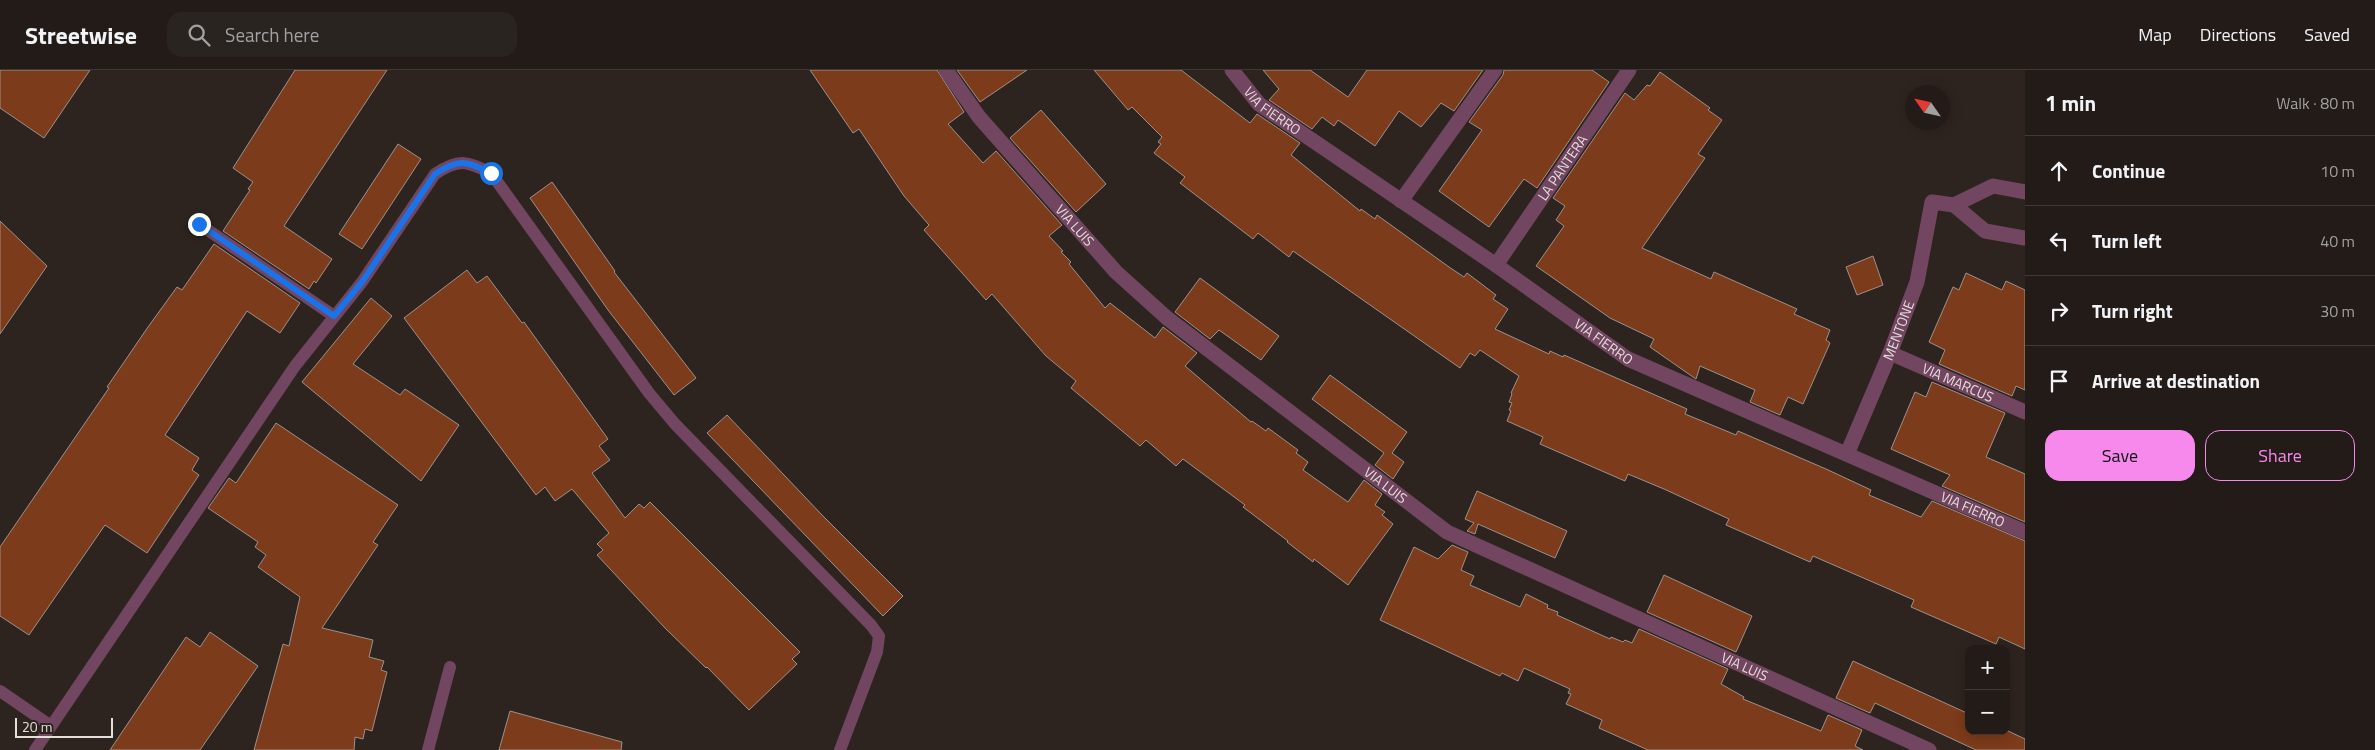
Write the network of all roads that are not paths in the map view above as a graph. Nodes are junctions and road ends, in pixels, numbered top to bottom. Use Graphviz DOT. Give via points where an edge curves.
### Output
graph roads {
  1 [pos="946,70"];
  2 [pos="1232,70"];
  3 [pos="1495,70"];
  4 [pos="1629,70"];
  5 [pos="2025,192"];
  6 [pos="1401,201"];
  7 [pos="1954,205"];
  8 [pos="199,224"];
  9 [pos="2025,238"];
  10 [pos="1496,266"];
  11 [pos="334,316"];
  12 [pos="1890,353"];
  13 [pos="2025,412"];
  14 [pos="1847,454"];
  15 [pos="2025,532"];
  16 [pos="450,667"];
  17 [pos="0,691"];
  18 [pos="51,726"];
  19 [pos="35,750"];
  20 [pos="428,750"];
  21 [pos="840,750"];
  22 [pos="1929,750"];
  1 -- 22 [label="street, VIA LUIS" via="979,117 1116,272 1167,318 1447,532"];
  2 -- 6 [label="street, VIA FIERRO" via="1259,104"];
  3 -- 6 [label="street"];
  4 -- 10 [label="street, LA PANTERA"];
  5 -- 7 [label="street" via="1993,186"];
  6 -- 10 [label="street, VIA FIERRO"];
  7 -- 9 [label="street" via="1985,231"];
  7 -- 12 [label="street, MENTONE" via="1932,202 1917,282"];
  8 -- 11 [label="lane"];
  10 -- 14 [label="street, VIA FIERRO" via="1628,359"];
  11 -- 18 [label="lane" via="294,366"];
  11 -- 21 [label="lane" via="362,282 435,174 450,164 468,162 491,173 649,393 879,636 877,652"];
  12 -- 13 [label="street, VIA MARCUS"];
  12 -- 14 [label="street, MENTONE"];
  14 -- 15 [label="street, VIA FIERRO"];
  16 -- 20 [label="lane"];
  17 -- 18 [label="lane"];
  18 -- 19 [label="lane"];
}
